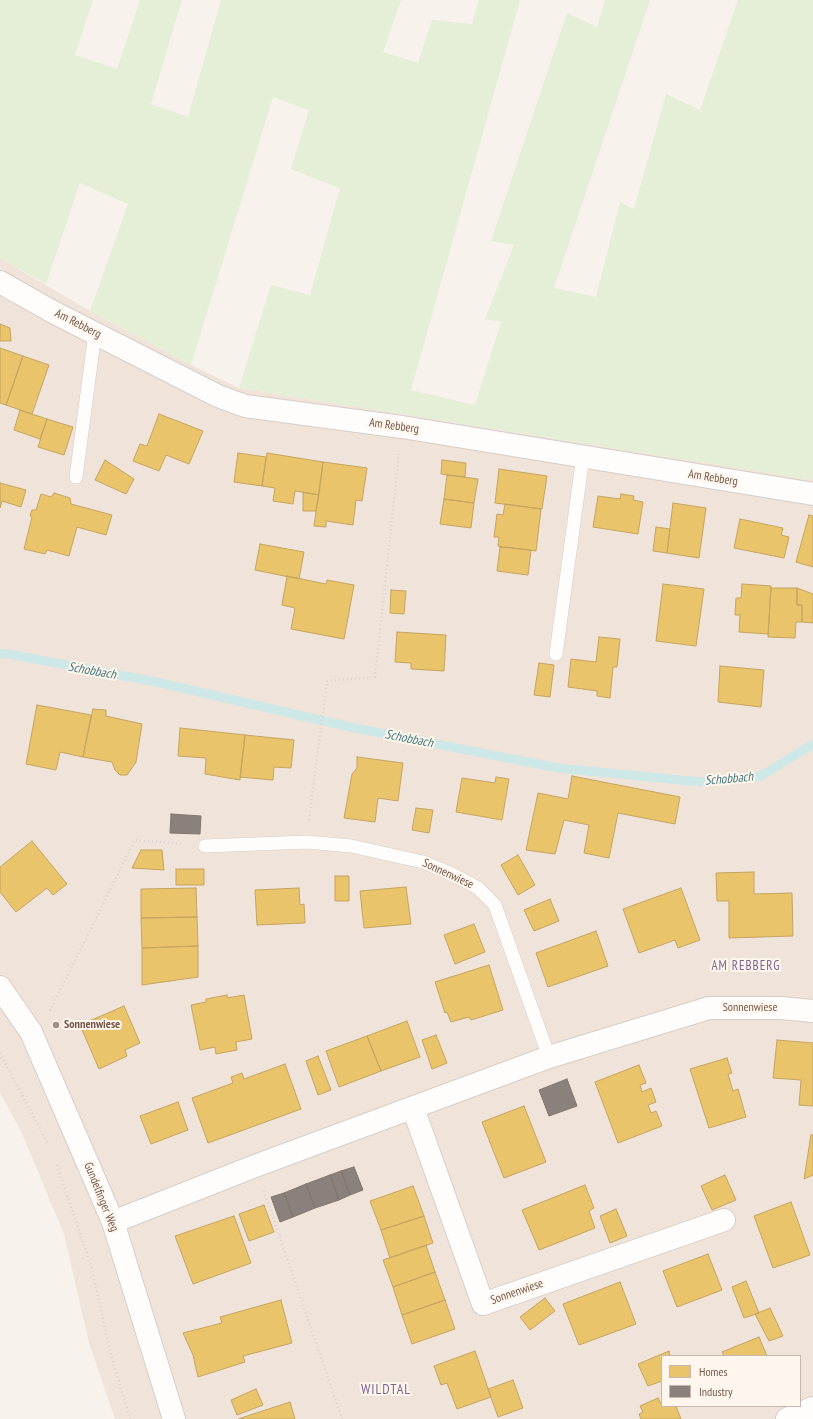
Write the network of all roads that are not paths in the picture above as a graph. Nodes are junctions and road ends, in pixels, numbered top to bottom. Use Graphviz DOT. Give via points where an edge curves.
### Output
graph roads {
  1 [pos="0,282"];
  2 [pos="95,333"];
  3 [pos="583,456"];
  4 [pos="76,477"];
  5 [pos="813,494"];
  6 [pos="556,654"];
  7 [pos="205,846"];
  8 [pos="0,987"];
  9 [pos="813,1011"];
  10 [pos="549,1057"];
  11 [pos="413,1108"];
  12 [pos="724,1220"];
  13 [pos="113,1222"];
  14 [pos="813,1408"];
  15 [pos="174,1419"];
  16 [pos="787,1419"];
  1 -- 2 [label="street, Am Rebberg"];
  2 -- 3 [label="street, Am Rebberg" via="218,396 245,406 402,427"];
  2 -- 4 [label="lane"];
  3 -- 5 [label="street, Am Rebberg"];
  3 -- 6 [label="lane"];
  7 -- 10 [label="lane, Sonnenwiese" via="306,842 351,846 423,862 478,888 494,905"];
  8 -- 13 [label="street, Gundelfinger Weg" via="32,1032"];
  9 -- 10 [label="street, Sonnenwiese" via="780,1008 709,1008"];
  10 -- 11 [label="street, Sonnenwiese"];
  11 -- 12 [label="street, Sonnenwiese" via="483,1304"];
  11 -- 13 [label="street, Sonnenwiese"];
  13 -- 15 [label="street, Gundelfinger Weg"];
  14 -- 16 [label="street"];
}
